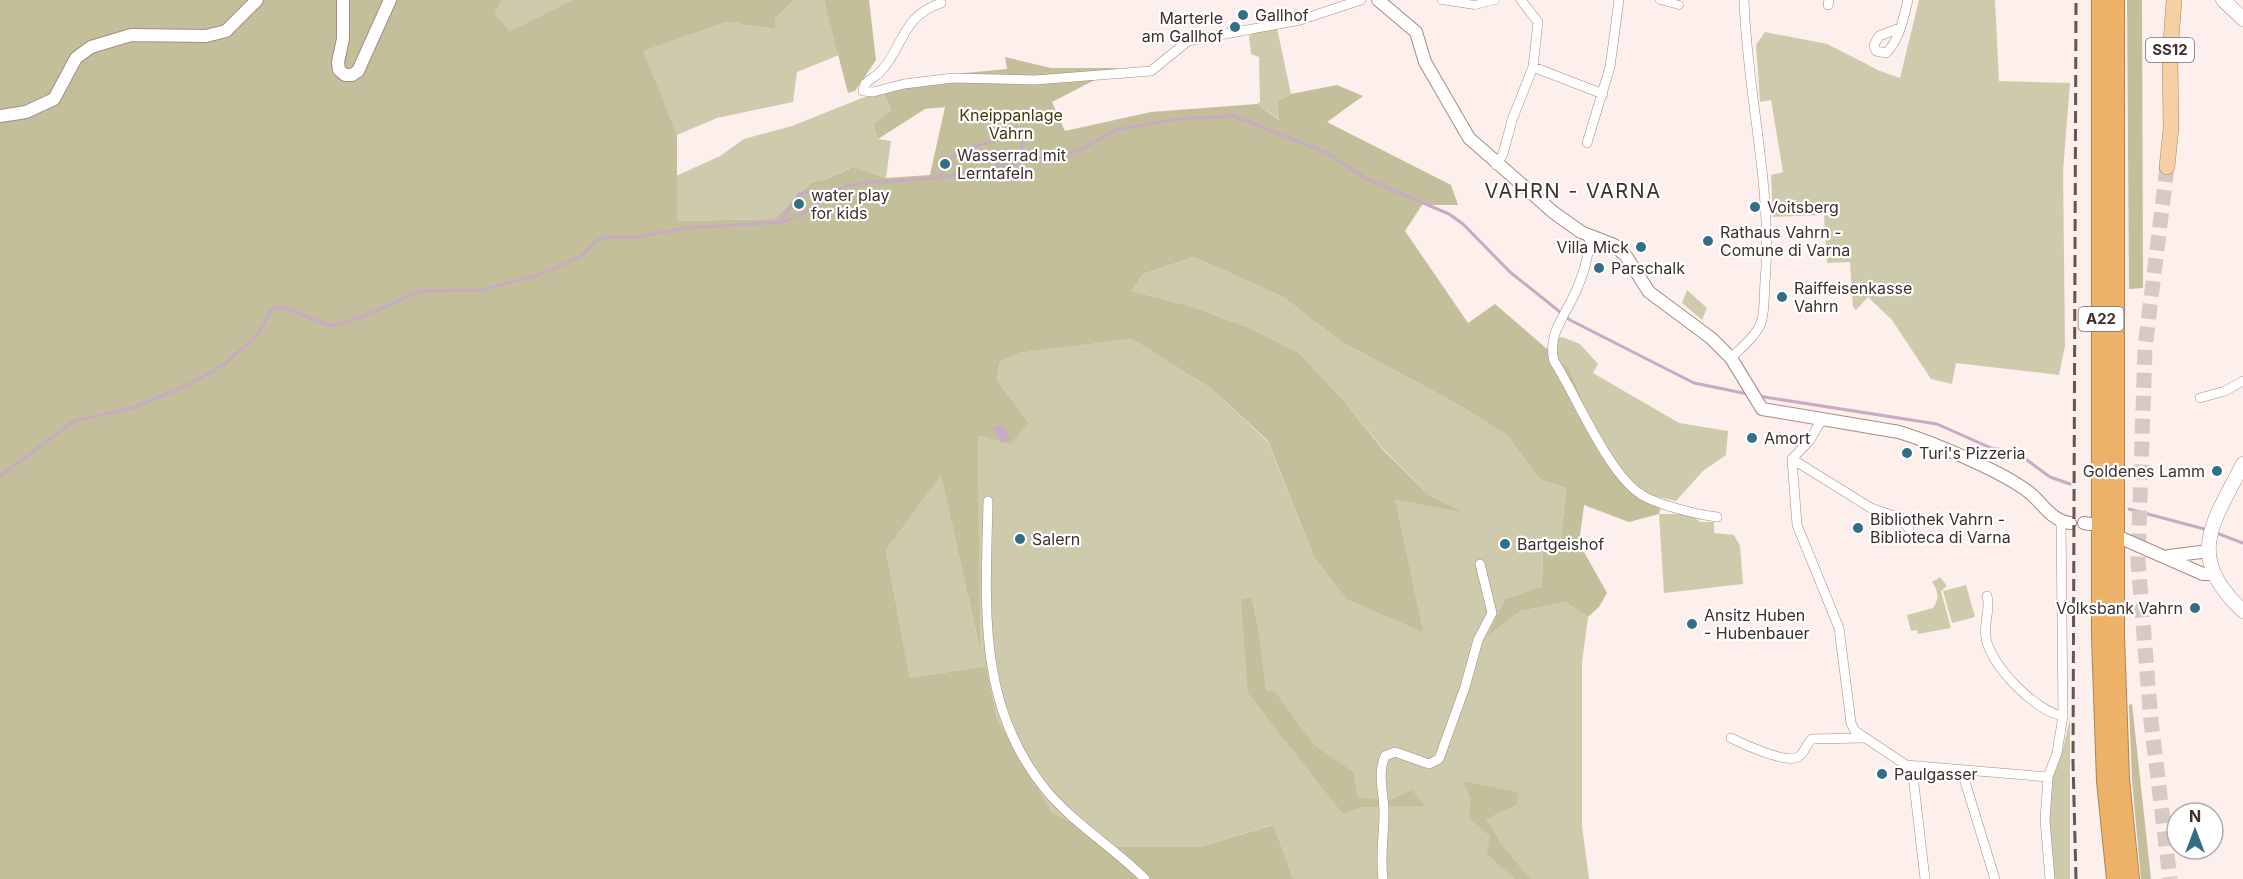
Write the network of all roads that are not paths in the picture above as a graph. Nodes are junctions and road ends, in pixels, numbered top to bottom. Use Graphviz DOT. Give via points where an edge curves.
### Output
graph roads {
  1 [pos="257,0"];
  2 [pos="343,0"];
  3 [pos="390,0"];
  4 [pos="1361,0"];
  5 [pos="1378,0"];
  6 [pos="1442,0"];
  7 [pos="1495,0"];
  8 [pos="1521,0"];
  9 [pos="1619,0"];
  10 [pos="1660,0"];
  11 [pos="1744,0"];
  12 [pos="1908,0"];
  13 [pos="2101,0"];
  14 [pos="2115,0"];
  15 [pos="2174,0"];
  16 [pos="2223,0"];
  17 [pos="941,3"];
  18 [pos="1679,4"];
  19 [pos="2243,19"];
  20 [pos="1900,28"];
  21 [pos="1533,67"];
  22 [pos="1603,94"];
  23 [pos="0,116"];
  24 [pos="1587,143"];
  25 [pos="1496,165"];
  26 [pos="2167,166"];
  27 [pos="1590,236"];
  28 [pos="1731,358"];
  29 [pos="2243,381"];
  30 [pos="2200,398"];
  31 [pos="1822,419"];
  32 [pos="1792,459"];
  33 [pos="2243,464"];
  34 [pos="988,501"];
  35 [pos="1717,517"];
  36 [pos="2066,522"];
  37 [pos="1909,529"];
  38 [pos="2210,537"];
  39 [pos="2121,538"];
  40 [pos="2166,556"];
  41 [pos="1480,564"];
  42 [pos="2214,574"];
  43 [pos="1988,596"];
  44 [pos="2243,611"];
  45 [pos="2062,716"];
  46 [pos="1851,723"];
  47 [pos="1731,738"];
  48 [pos="1843,738"];
  49 [pos="1863,738"];
  50 [pos="1912,767"];
  51 [pos="1962,772"];
  52 [pos="2048,777"];
  53 [pos="1145,879"];
  54 [pos="1383,879"];
  55 [pos="1925,879"];
  56 [pos="1995,879"];
  57 [pos="2050,879"];
  58 [pos="2116,879"];
  59 [pos="2130,879"];
  1 -- 23 [label="street" via="226,31 206,36 131,35 91,47 76,58 54,99 26,112"];
  2 -- 3 [label="street" via="343,39 338,62 339,70 352,75 366,57"];
  4 -- 17 [label="street" via="1300,20 1188,41 1151,71 1035,80 953,78 863,91 916,17"];
  5 -- 25 [label="street" via="1416,32 1425,62 1461,127"];
  6 -- 7 [label="street" via="1476,4"];
  8 -- 21 [label="street" via="1538,22"];
  9 -- 22 [label="street"];
  10 -- 18 [label="street"];
  11 -- 28 [label="street" via="1750,87 1765,184 1766,269 1761,322"];
  12 -- 20 [label="street"];
  13 -- 58 [label="highway, A22" via="2101,637 2105,758"];
  14 -- 59 [label="highway, A22" via="2115,636 2120,779"];
  15 -- 26 [label="main road, SS12" via="2170,55 2172,119"];
  16 -- 19 [label="main road"];
  21 -- 22 [label="street"];
  21 -- 25 [label="street"];
  22 -- 24 [label="street"];
  25 -- 27 [label="street" via="1553,212"];
  27 -- 28 [label="street" via="1614,245 1626,256 1649,292 1711,338"];
  27 -- 35 [label="street" via="1588,256 1552,344 1554,361 1626,482 1657,502"];
  28 -- 31 [label="street" via="1762,409"];
  29 -- 30 [label="street"];
  31 -- 32 [label="street"];
  31 -- 36 [label="street" via="1918,437 2015,482"];
  32 -- 37 [label="street" via="1871,507 1900,518"];
  32 -- 46 [label="street" via="1797,525 1839,628"];
  33 -- 38 [label="main road"];
  34 -- 53 [label="street" via="987,612 994,685 1013,740 1047,792"];
  36 -- 45 [label="street"];
  38 -- 40 [label="street"];
  38 -- 42 [label="main road"];
  39 -- 40 [label="street"];
  40 -- 42 [label="street" via="2203,574"];
  41 -- 54 [label="street" via="1492,613 1478,640 1439,759 1429,764 1395,752 1385,756 1380,766"];
  42 -- 44 [label="main road" via="2223,591"];
  43 -- 45 [label="street" via="1986,639 1996,661 2037,706"];
  45 -- 52 [label="street" via="2057,753"];
  46 -- 48 [label="street"];
  46 -- 49 [label="street"];
  47 -- 48 [label="street" via="1792,759 1800,756 1812,739"];
  48 -- 49 [label="street"];
  49 -- 50 [label="street"];
  50 -- 51 [label="street"];
  50 -- 55 [label="street"];
  51 -- 52 [label="street"];
  51 -- 56 [label="street"];
  52 -- 57 [label="street" via="2045,820"];
}
